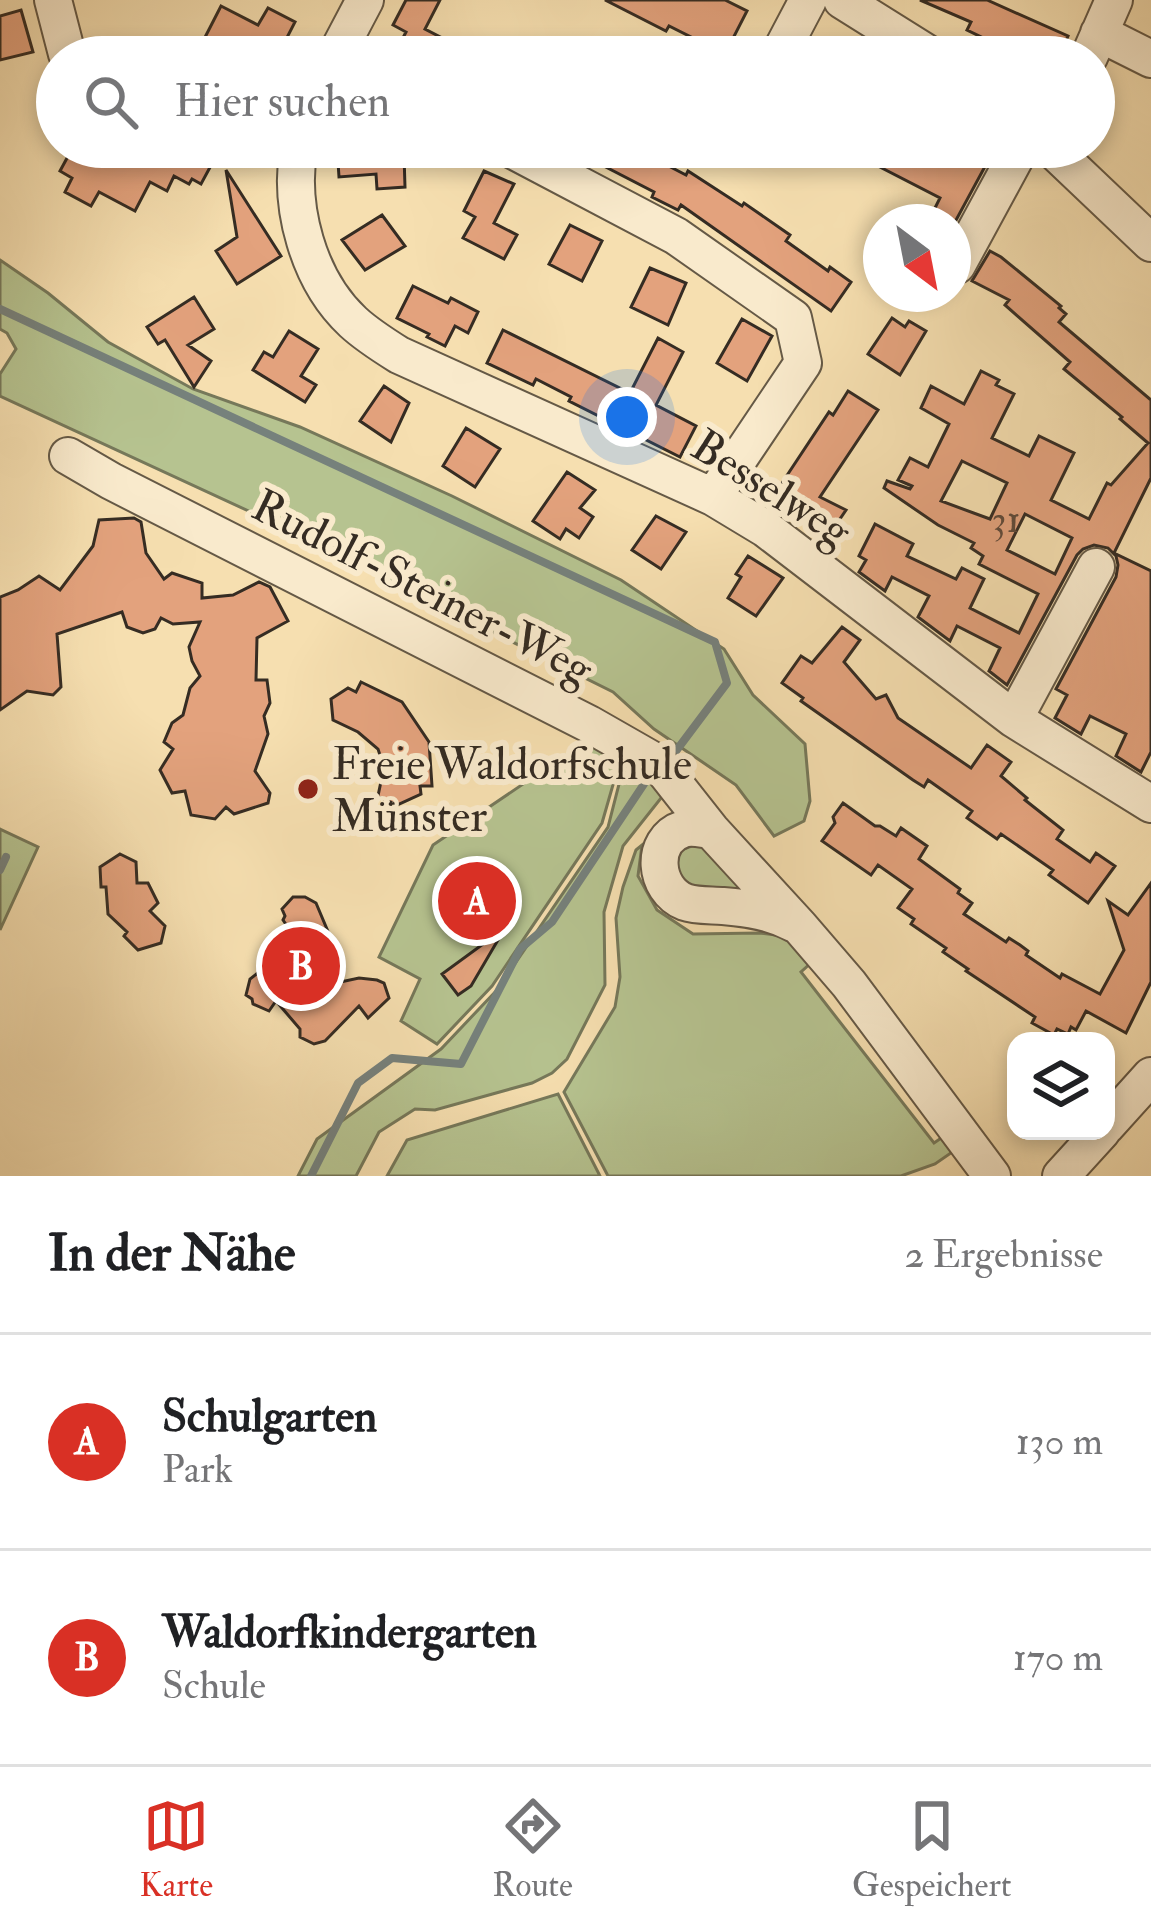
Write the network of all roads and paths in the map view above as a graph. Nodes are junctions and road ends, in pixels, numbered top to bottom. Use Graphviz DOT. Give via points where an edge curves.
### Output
graph roads {
  1 [pos="53,0"];
  2 [pos="365,0"];
  3 [pos="808,0"];
  4 [pos="842,0"];
  5 [pos="63,36"];
  6 [pos="346,36"];
  7 [pos="789,36"];
  8 [pos="899,36"];
  9 [pos="1115,38"];
  10 [pos="1151,58"];
  11 [pos="298,168"];
  12 [pos="547,168"];
  13 [pos="1009,168"];
  14 [pos="1072,168"];
  15 [pos="971,238"];
  16 [pos="1151,243"];
  17 [pos="68,456"];
  18 [pos="713,496"];
  19 [pos="1096,567"];
  20 [pos="1014,719"];
  21 [pos="1151,804"];
  22 [pos="710,830"];
  23 [pos="800,927"];
  24 [pos="1151,1076"];
  25 [pos="1115,1117"];
  26 [pos="1094,1140"];
  27 [pos="992,1176"];
  28 [pos="1060,1176"];
  1 -- 5 [label="street"];
  2 -- 6 [label="street"];
  3 -- 7 [label="street"];
  4 -- 8 [label="street"];
  9 -- 10 [label="street"];
  11 -- 18 [label="street, Besselweg" via="308,251 339,305 373,338"];
  12 -- 18 [label="street" via="676,236 793,318 803,363"];
  13 -- 15 [label="street"];
  14 -- 16 [label="street"];
  17 -- 22 [label="street, Rudolf-Steiner-Weg" via="630,747 659,764"];
  18 -- 20 [label="street, Besselweg"];
  19 -- 20 [label="street"];
  20 -- 21 [label="street, Besselweg"];
  22 -- 23 [label="street, Rudolf-Steiner-Weg"];
  22 -- 23 [label="street" via="681,829 660,849 672,893 686,902 760,910"];
  23 -- 27 [label="street, Rudolf-Steiner-Weg"];
  24 -- 25 [label="street"];
  26 -- 28 [label="street"];
}
